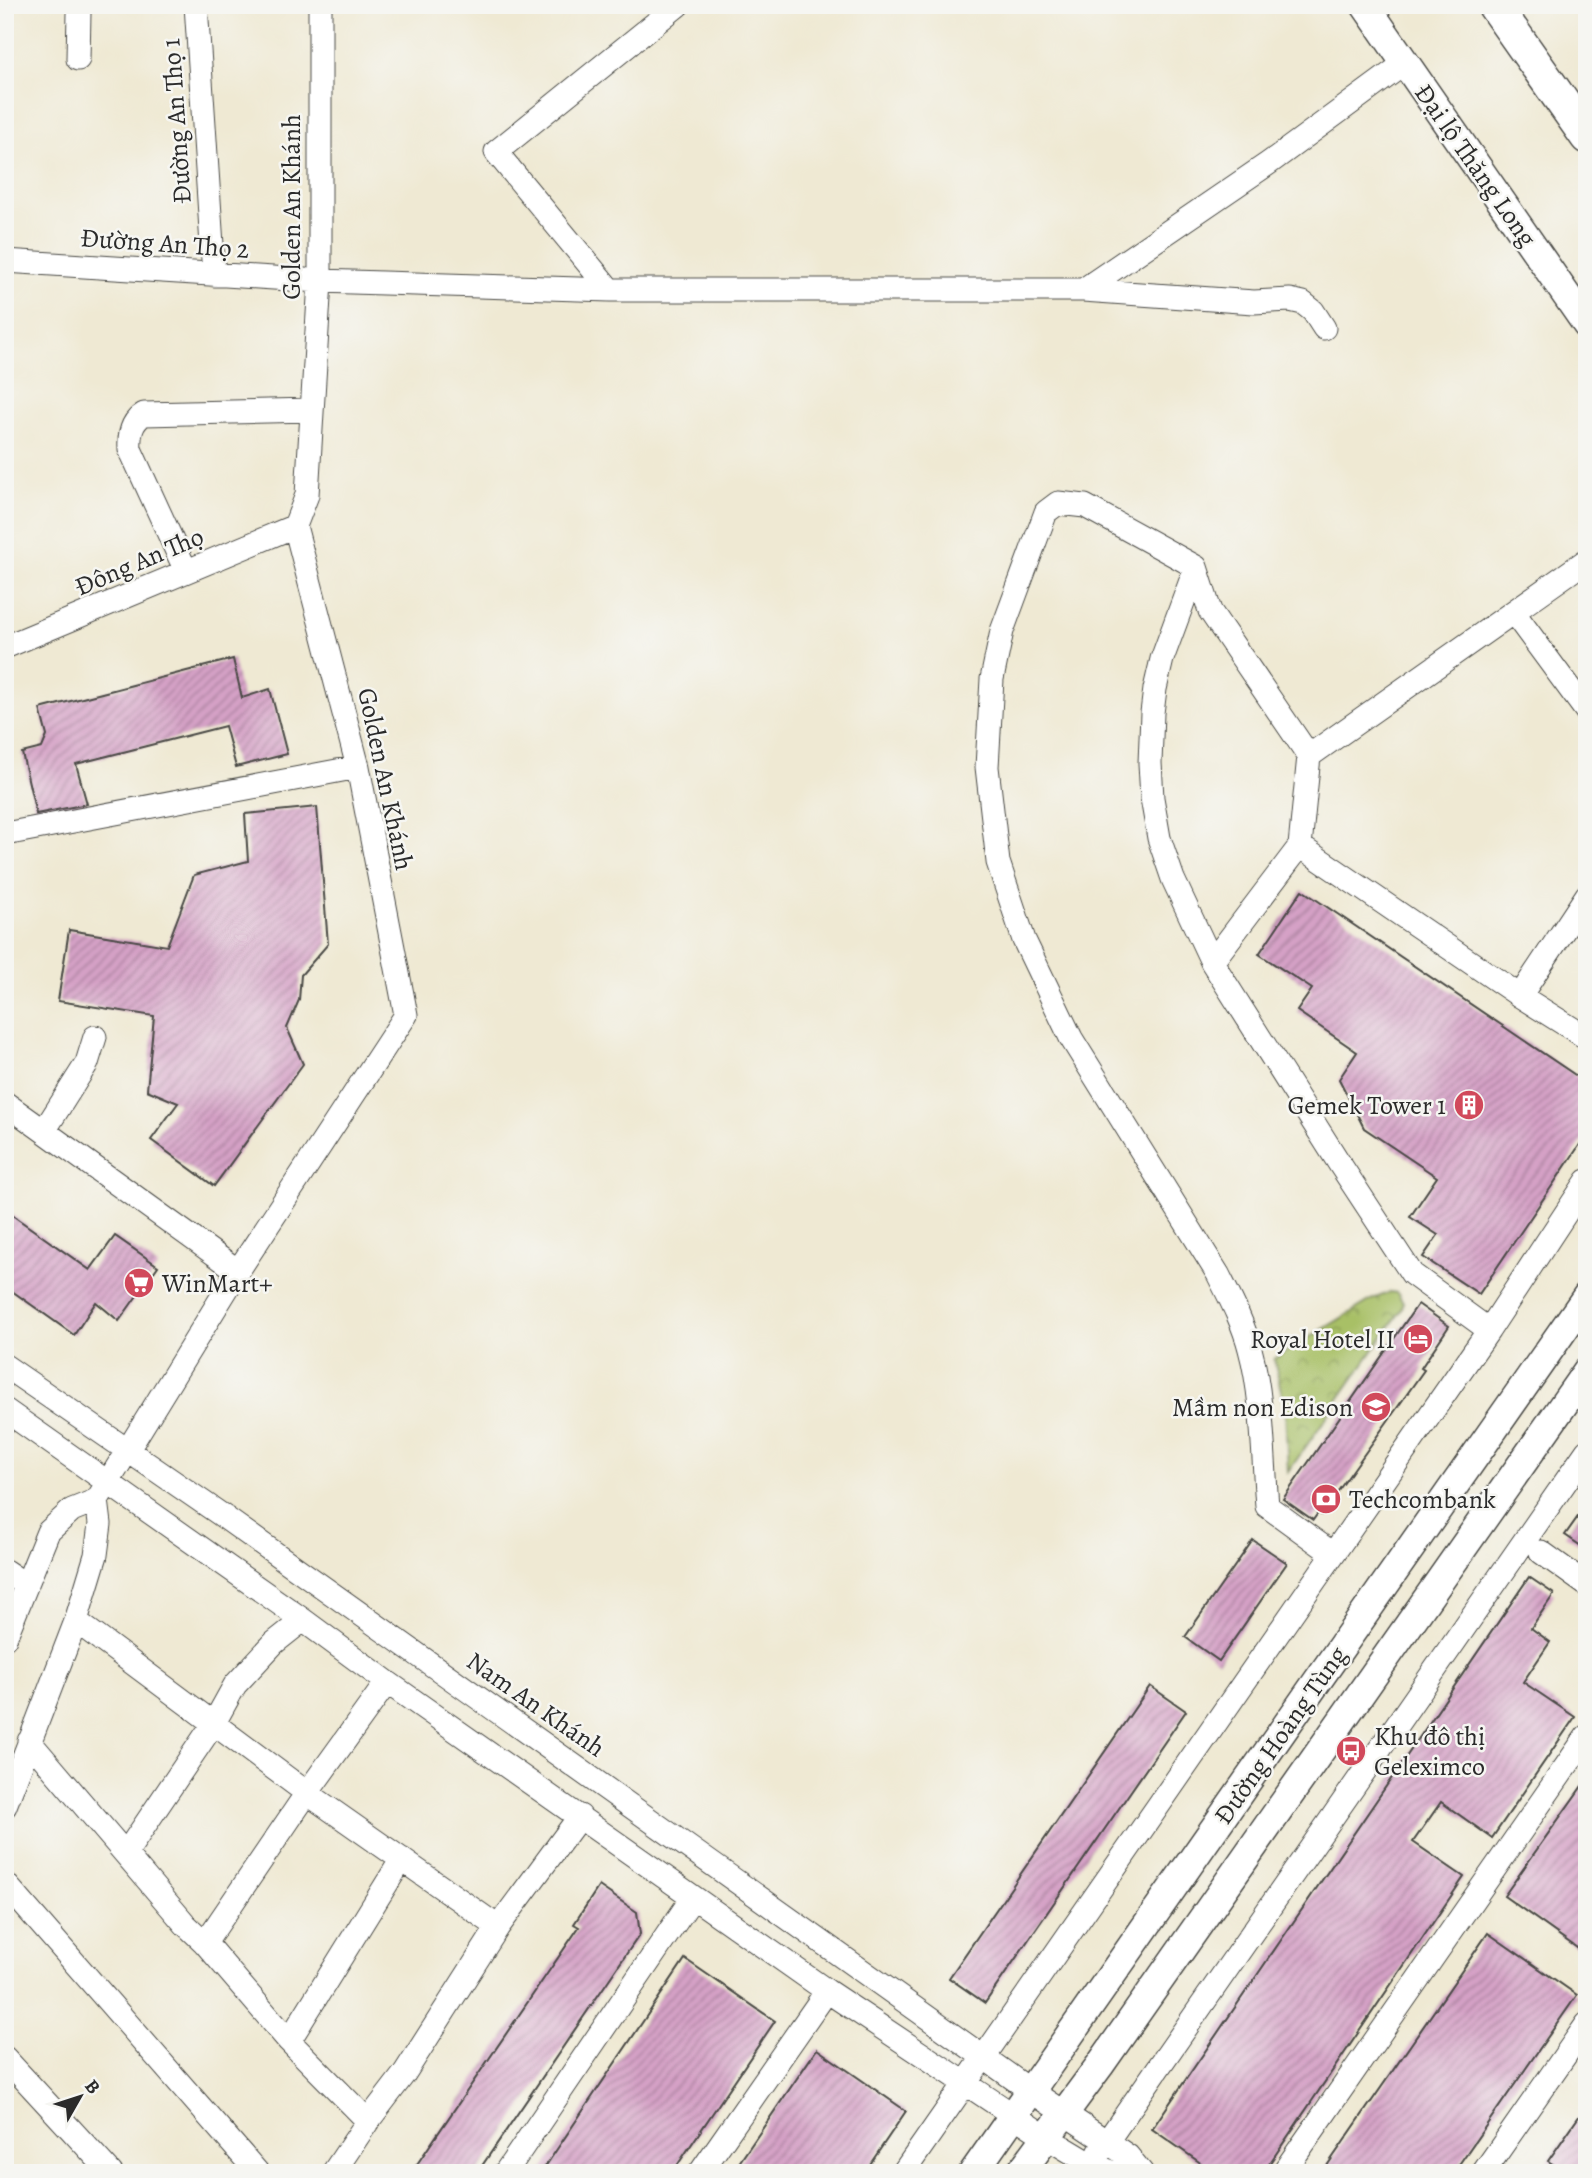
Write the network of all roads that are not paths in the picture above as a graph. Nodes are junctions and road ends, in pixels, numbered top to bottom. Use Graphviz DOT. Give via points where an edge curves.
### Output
graph roads {
  1 [pos="78,5"];
  2 [pos="196,5"];
  3 [pos="320,5"];
  4 [pos="678,5"];
  5 [pos="1365,5"];
  6 [pos="1494,5"];
  7 [pos="78,59"];
  8 [pos="1405,63"];
  9 [pos="1587,138"];
  10 [pos="5,261"];
  11 [pos="214,275"];
  12 [pos="320,281"];
  13 [pos="610,290"];
  14 [pos="1083,290"];
  15 [pos="1587,325"];
  16 [pos="1324,328"];
  17 [pos="312,410"];
  18 [pos="295,526"];
  19 [pos="1587,560"];
  20 [pos="1196,567"];
  21 [pos="186,571"];
  22 [pos="1514,612"];
  23 [pos="5,647"];
  24 [pos="1587,712"];
  25 [pos="1309,756"];
  26 [pos="358,767"];
  27 [pos="5,834"];
  28 [pos="1300,846"];
  29 [pos="1587,895"];
  30 [pos="1212,962"];
  31 [pos="1520,996"];
  32 [pos="95,1037"];
  33 [pos="1587,1038"];
  34 [pos="5,1103"];
  35 [pos="44,1131"];
  36 [pos="1587,1181"];
  37 [pos="238,1271"];
  38 [pos="1587,1296"];
  39 [pos="1489,1330"];
  40 [pos="5,1366"];
  41 [pos="1587,1371"];
  42 [pos="5,1410"];
  43 [pos="129,1451"];
  44 [pos="1587,1451"];
  45 [pos="102,1491"];
  46 [pos="1541,1552"];
  47 [pos="1333,1554"];
  48 [pos="5,1571"];
  49 [pos="26,1585"];
  50 [pos="1587,1586"];
  51 [pos="303,1620"];
  52 [pos="76,1621"];
  53 [pos="5,1638"];
  54 [pos="387,1682"];
  55 [pos="214,1723"];
  56 [pos="1587,1736"];
  57 [pos="29,1741"];
  58 [pos="307,1793"];
  59 [pos="5,1805"];
  60 [pos="580,1816"];
  61 [pos="126,1853"];
  62 [pos="401,1859"];
  63 [pos="5,1883"];
  64 [pos="693,1897"];
  65 [pos="774,1908"];
  66 [pos="498,1927"];
  67 [pos="752,1938"];
  68 [pos="205,1943"];
  69 [pos="827,1991"];
  70 [pos="1587,2024"];
  71 [pos="289,2041"];
  72 [pos="984,2057"];
  73 [pos="5,2058"];
  74 [pos="965,2084"];
  75 [pos="1031,2091"];
  76 [pos="1065,2113"];
  77 [pos="1014,2116"];
  78 [pos="368,2121"];
  79 [pos="1046,2137"];
  80 [pos="1107,2141"];
  81 [pos="1088,2169"];
  82 [pos="111,2173"];
  83 [pos="258,2173"];
  84 [pos="333,2173"];
  85 [pos="505,2173"];
  86 [pos="701,2173"];
  87 [pos="903,2173"];
  88 [pos="973,2173"];
  89 [pos="1020,2173"];
  90 [pos="1114,2173"];
  91 [pos="1142,2173"];
  92 [pos="1283,2173"];
  93 [pos="1483,2173"];
  1 -- 7 [label="street"];
  2 -- 11 [label="street, Đường An Thọ 1"];
  3 -- 12 [label="street, Golden An Khánh"];
  4 -- 13 [label="street" via="496,152"];
  5 -- 8 [label="main road, Đại lộ Thăng Long"];
  6 -- 9 [label="highway"];
  8 -- 14 [label="street"];
  8 -- 15 [label="main road, Đại lộ Thăng Long"];
  10 -- 11 [label="street, Đường An Thọ 2"];
  11 -- 12 [label="street, Đường An Thọ 2"];
  12 -- 13 [label="street, Đường An Thọ 2"];
  12 -- 17 [label="street, Golden An Khánh"];
  13 -- 14 [label="street, Đường An Thọ 2"];
  14 -- 16 [label="street, Đường An Thọ 2" via="1254,302 1290,300 1313,311"];
  17 -- 18 [label="street, Golden An Khánh" via="307,495"];
  17 -- 21 [label="street" via="144,414 136,419 129,439 131,449"];
  18 -- 21 [label="street, Đông An Thọ"];
  18 -- 26 [label="street, Golden An Khánh"];
  19 -- 22 [label="street"];
  20 -- 25 [label="street" via="1210,611"];
  20 -- 30 [label="street" via="1155,689 1150,775 1159,838"];
  20 -- 47 [label="street" via="1085,506 1058,503 1046,512 1003,631 992,679 987,767 996,851 1024,940 1071,1038 1238,1313 1257,1391 1267,1506"];
  21 -- 23 [label="street, Đông An Thọ"];
  22 -- 24 [label="street"];
  22 -- 25 [label="street"];
  25 -- 28 [label="street"];
  26 -- 27 [label="street"];
  26 -- 37 [label="street, Golden An Khánh" via="406,1015"];
  28 -- 30 [label="street"];
  28 -- 31 [label="street"];
  29 -- 31 [label="street"];
  30 -- 39 [label="street" via="1412,1274"];
  31 -- 33 [label="street"];
  32 -- 35 [label="street" via="87,1063"];
  34 -- 35 [label="street"];
  35 -- 37 [label="street"];
  36 -- 39 [label="street"];
  37 -- 43 [label="street, Golden An Khánh"];
  38 -- 75 [label="main road, Đường Hoàng Tùng"];
  39 -- 47 [label="street"];
  40 -- 43 [label="street, Nam An Khánh"];
  41 -- 76 [label="main road, Đường Hoàng Tùng"];
  42 -- 45 [label="street"];
  43 -- 45 [label="street, Golden An Khánh"];
  43 -- 65 [label="street, Nam An Khánh"];
  44 -- 80 [label="street"];
  45 -- 49 [label="street" via="48,1532"];
  45 -- 51 [label="street"];
  45 -- 52 [label="street" via="96,1555"];
  46 -- 50 [label="street"];
  47 -- 72 [label="street"];
  48 -- 49 [label="street"];
  49 -- 53 [label="street"];
  51 -- 54 [label="street"];
  51 -- 55 [label="street" via="235,1685"];
  52 -- 55 [label="street"];
  52 -- 57 [label="street"];
  54 -- 58 [label="street"];
  54 -- 60 [label="street"];
  55 -- 58 [label="street"];
  55 -- 61 [label="street"];
  56 -- 92 [label="street"];
  57 -- 59 [label="street"];
  57 -- 61 [label="street"];
  58 -- 62 [label="street"];
  58 -- 68 [label="street"];
  60 -- 64 [label="street"];
  60 -- 66 [label="street"];
  61 -- 68 [label="street"];
  62 -- 66 [label="street"];
  62 -- 71 [label="street"];
  63 -- 83 [label="street"];
  64 -- 67 [label="street"];
  64 -- 85 [label="street"];
  65 -- 67 [label="street"];
  65 -- 72 [label="street, Nam An Khánh"];
  66 -- 78 [label="street" via="404,2074"];
  67 -- 69 [label="street"];
  68 -- 71 [label="street"];
  69 -- 74 [label="street"];
  69 -- 86 [label="street"];
  70 -- 93 [label="street"];
  71 -- 78 [label="street"];
  72 -- 74 [label="street"];
  72 -- 75 [label="street, Nam An Khánh"];
  73 -- 82 [label="street"];
  74 -- 77 [label="street"];
  74 -- 87 [label="street"];
  75 -- 76 [label="street, Nam An Khánh"];
  75 -- 77 [label="main road, Đường Hoàng Tùng"];
  76 -- 79 [label="main road, Đường Hoàng Tùng"];
  76 -- 80 [label="street, Nam An Khánh"];
  77 -- 79 [label="street"];
  77 -- 88 [label="main road, Đường Hoàng Tùng"];
  78 -- 84 [label="street"];
  79 -- 81 [label="street"];
  79 -- 89 [label="main road, Đường Hoàng Tùng"];
  80 -- 81 [label="street"];
  80 -- 91 [label="street, Nam An Khánh" via="1128,2155"];
  81 -- 90 [label="street"];
}
